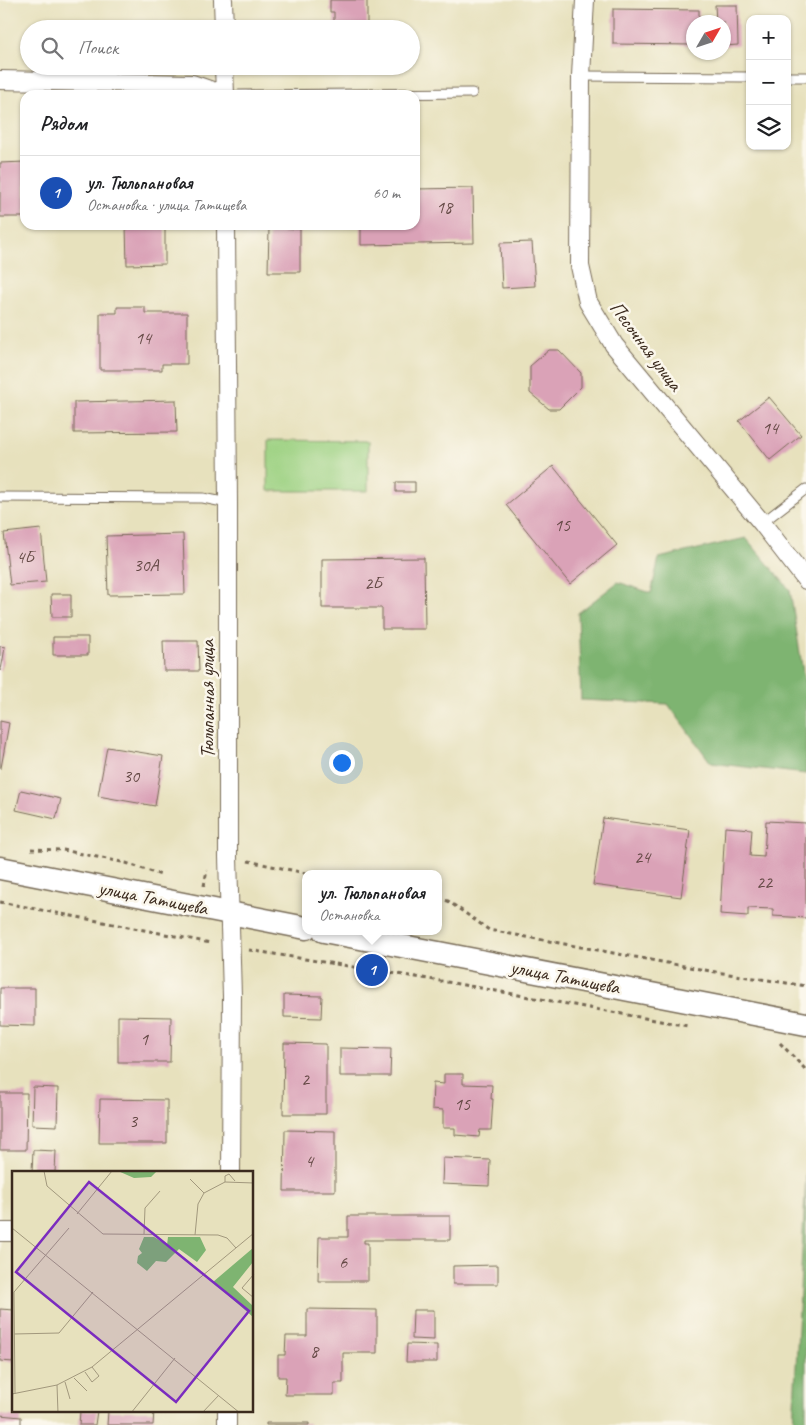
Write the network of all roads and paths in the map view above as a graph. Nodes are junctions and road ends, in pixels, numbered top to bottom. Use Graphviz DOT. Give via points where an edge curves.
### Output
graph roads {
  1 [pos="223,0"];
  2 [pos="585,0"];
  3 [pos="224,20"];
  4 [pos="224,75"];
  5 [pos="581,76"];
  6 [pos="746,77"];
  7 [pos="791,77"];
  8 [pos="806,77"];
  9 [pos="0,80"];
  10 [pos="209,90"];
  11 [pos="224,90"];
  12 [pos="420,93"];
  13 [pos="472,93"];
  14 [pos="226,230"];
  15 [pos="806,489"];
  16 [pos="0,497"];
  17 [pos="228,504"];
  18 [pos="762,523"];
  19 [pos="806,580"];
  20 [pos="27,849"];
  21 [pos="228,857"];
  22 [pos="0,868"];
  23 [pos="302,872"];
  24 [pos="169,877"];
  25 [pos="203,888"];
  26 [pos="442,900"];
  27 [pos="0,902"];
  28 [pos="229,913"];
  29 [pos="302,927"];
  30 [pos="345,935"];
  31 [pos="232,947"];
  32 [pos="806,986"];
  33 [pos="806,1024"];
  34 [pos="695,1028"];
  35 [pos="772,1042"];
  36 [pos="806,1070"];
  37 [pos="231,1171"];
  38 [pos="227,1412"];
  39 [pos="227,1425"];
  1 -- 3 [label="street"];
  2 -- 5 [label="street, Песочная улица"];
  4 -- 11 [label="street"];
  5 -- 6 [label="lane"];
  5 -- 18 [label="street, Песочная улица" via="580,266 588,302 614,345"];
  7 -- 8 [label="lane"];
  9 -- 10 [label="street" via="192,84"];
  12 -- 13 [label="lane"];
  14 -- 17 [label="street, Тюльпанная улица"];
  15 -- 18 [label="lane"];
  16 -- 17 [label="lane" via="203,498"];
  17 -- 21 [label="street, Тюльпанная улица"];
  18 -- 19 [label="street, Песочная улица"];
  20 -- 24 [label="path" via="63,850 126,863"];
  21 -- 23 [label="path"];
  21 -- 25 [label="path" via="211,853"];
  21 -- 28 [label="street, Тюльпанная улица"];
  22 -- 28 [label="street, улица Татищева"];
  26 -- 32 [label="path" via="489,930"];
  27 -- 31 [label="path"];
  28 -- 29 [label="street, улица Татищева"];
  28 -- 31 [label="street, Тюльпанная улица"];
  30 -- 33 [label="street, улица Татищева"];
  31 -- 34 [label="path" via="453,983"];
  31 -- 37 [label="street, Тюльпанная улица"];
  35 -- 36 [label="path" via="782,1044"];
  38 -- 39 [label="street"];
}
